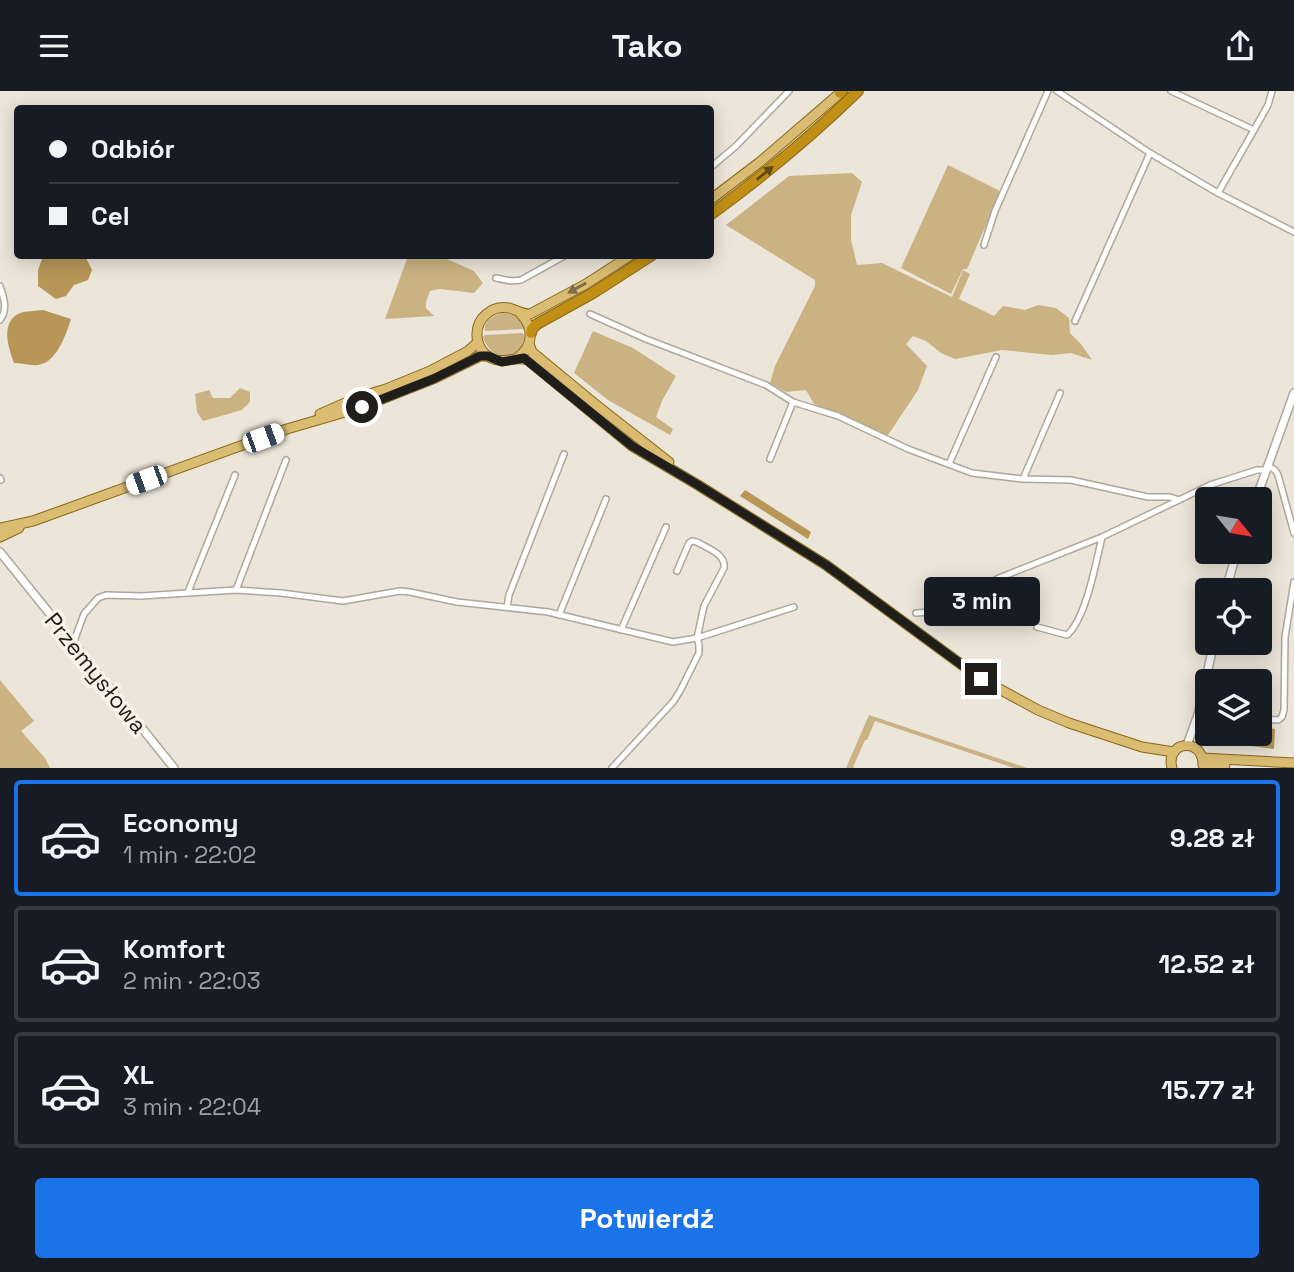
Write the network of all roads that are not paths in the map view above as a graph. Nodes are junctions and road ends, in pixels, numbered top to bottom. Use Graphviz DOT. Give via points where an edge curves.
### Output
graph roads {
  1 [pos="789,91"];
  2 [pos="858,91"];
  3 [pos="1048,91"];
  4 [pos="1057,91"];
  5 [pos="1171,91"];
  6 [pos="1272,91"];
  7 [pos="841,92"];
  8 [pos="1254,130"];
  9 [pos="1150,153"];
  10 [pos="714,165"];
  11 [pos="1218,193"];
  12 [pos="714,197"];
  13 [pos="714,212"];
  14 [pos="1294,232"];
  15 [pos="984,244"];
  16 [pos="559,259"];
  17 [pos="626,259"];
  18 [pos="646,259"];
  19 [pos="496,278"];
  20 [pos="0,286"];
  21 [pos="520,313"];
  22 [pos="590,314"];
  23 [pos="0,320"];
  24 [pos="1075,321"];
  25 [pos="530,339"];
  26 [pos="478,342"];
  27 [pos="488,356"];
  28 [pos="996,356"];
  29 [pos="517,358"];
  30 [pos="1060,393"];
  31 [pos="1294,393"];
  32 [pos="793,402"];
  33 [pos="287,429"];
  34 [pos="564,454"];
  35 [pos="770,459"];
  36 [pos="286,460"];
  37 [pos="949,464"];
  38 [pos="1267,468"];
  39 [pos="235,475"];
  40 [pos="1023,479"];
  41 [pos="698,485"];
  42 [pos="1260,487"];
  43 [pos="606,499"];
  44 [pos="1179,500"];
  45 [pos="33,521"];
  46 [pos="666,527"];
  47 [pos="0,528"];
  48 [pos="1294,533"];
  49 [pos="0,537"];
  50 [pos="1102,537"];
  51 [pos="0,552"];
  52 [pos="0,559"];
  53 [pos="677,571"];
  54 [pos="19,578"];
  55 [pos="1294,582"];
  56 [pos="236,590"];
  57 [pos="188,592"];
  58 [pos="507,607"];
  59 [pos="794,607"];
  60 [pos="916,613"];
  61 [pos="559,615"];
  62 [pos="1037,627"];
  63 [pos="621,630"];
  64 [pos="1285,637"];
  65 [pos="1294,637"];
  66 [pos="697,638"];
  67 [pos="73,644"];
  68 [pos="1211,655"];
  69 [pos="1294,681"];
  70 [pos="1284,682"];
  71 [pos="1272,721"];
  72 [pos="1191,746"];
  73 [pos="1172,760"];
  74 [pos="1294,763"];
  75 [pos="1202,764"];
  76 [pos="174,768"];
  77 [pos="612,768"];
  78 [pos="1282,768"];
  1 -- 10 [label="street"];
  13 -- 2 [label="highway, one-way" via="798,146"];
  3 -- 15 [label="street"];
  4 -- 9 [label="street"];
  5 -- 8 [label="street"];
  6 -- 8 [label="street"];
  7 -- 12 [label="main road"];
  8 -- 11 [label="street"];
  9 -- 11 [label="street"];
  9 -- 24 [label="street"];
  11 -- 14 [label="street"];
  16 -- 19 [label="street" via="521,280"];
  17 -- 21 [label="main road, one-way" via="534,313"];
  18 -- 25 [label="highway" via="537,324"];
  20 -- 23 [label="street" via="5,309"];
  21 -- 25 [label="main road" via="529,324"];
  21 -- 26 [label="main road" via="499,308 486,314 478,326"];
  22 -- 32 [label="street" via="766,385"];
  25 -- 29 [label="main road"];
  25 -- 41 [label="main road" via="532,352"];
  26 -- 27 [label="main road"];
  26 -- 33 [label="main road" via="430,371"];
  27 -- 29 [label="main road" via="502,362"];
  27 -- 33 [label="main road" via="362,407"];
  28 -- 37 [label="street"];
  29 -- 41 [label="main road" via="531,363 632,446"];
  30 -- 40 [label="street"];
  31 -- 38 [label="street"];
  32 -- 35 [label="street"];
  32 -- 37 [label="street" via="838,416"];
  33 -- 45 [label="main road"];
  34 -- 58 [label="street"];
  36 -- 56 [label="street"];
  37 -- 40 [label="street" via="972,473"];
  38 -- 42 [label="street"];
  38 -- 44 [label="street" via="1210,485"];
  38 -- 48 [label="street" via="1278,475"];
  39 -- 57 [label="street"];
  40 -- 44 [label="street" via="1072,480"];
  41 -- 73 [label="main road" via="826,565 981,679 1054,717"];
  43 -- 61 [label="street"];
  44 -- 50 [label="street"];
  45 -- 47 [label="main road"];
  45 -- 49 [label="main road"];
  46 -- 63 [label="street"];
  50 -- 60 [label="street" via="999,578 946,607"];
  50 -- 62 [label="street" via="1086,601 1072,630 1067,635"];
  51 -- 54 [label="street, Przemysłowa"];
  52 -- 54 [label="street, Przemysłowa"];
  53 -- 66 [label="street" via="692,541 725,562 704,606"];
  54 -- 67 [label="street, Przemysłowa"];
  55 -- 64 [label="street"];
  56 -- 57 [label="street"];
  56 -- 58 [label="street" via="343,601 400,591"];
  57 -- 67 [label="street" via="98,598 84,614"];
  58 -- 61 [label="street"];
  59 -- 66 [label="street"];
  61 -- 63 [label="street"];
  63 -- 66 [label="street" via="673,642"];
  64 -- 65 [label="street"];
  64 -- 70 [label="street"];
  66 -- 77 [label="street" via="699,653 673,702"];
  67 -- 76 [label="street, Przemysłowa"];
  68 -- 72 [label="street"];
  69 -- 70 [label="street"];
  70 -- 71 [label="street" via="1282,717"];
  72 -- 73 [label="main road" via="1180,747"];
  72 -- 75 [label="main road" via="1200,751"];
  74 -- 75 [label="main road"];
  75 -- 78 [label="main road"];
}
